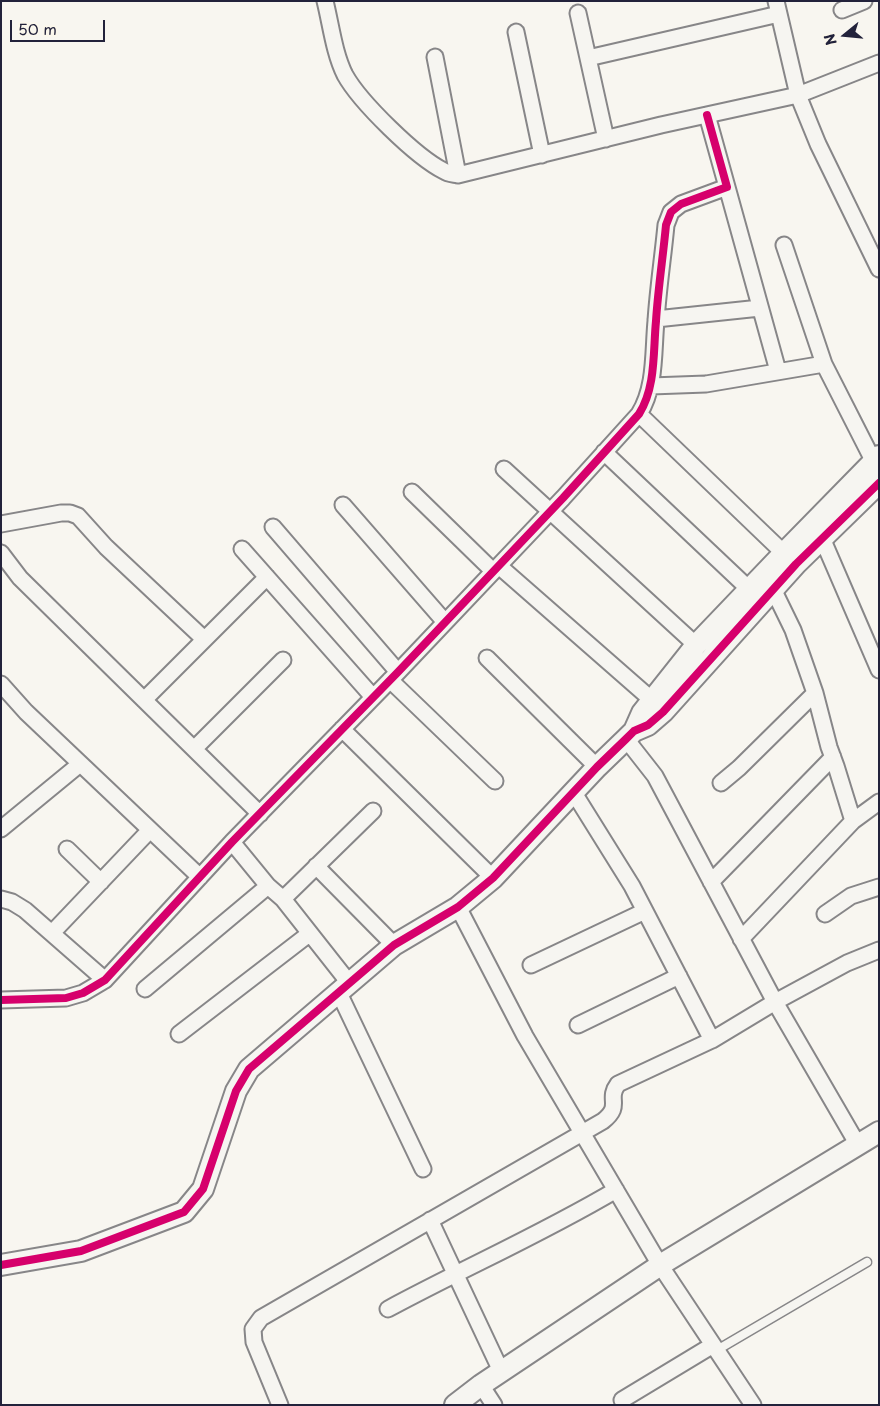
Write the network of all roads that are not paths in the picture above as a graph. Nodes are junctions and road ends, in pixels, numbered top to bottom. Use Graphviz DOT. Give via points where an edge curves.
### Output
graph roads {
  1 [pos="325,1"];
  2 [pos="864,1"];
  3 [pos="777,8"];
  4 [pos="842,10"];
  5 [pos="578,13"];
  6 [pos="516,32"];
  7 [pos="435,57"];
  8 [pos="588,58"];
  9 [pos="877,68"];
  10 [pos="798,95"];
  11 [pos="707,115"];
  12 [pos="606,139"];
  13 [pos="542,155"];
  14 [pos="458,175"];
  15 [pos="727,187"];
  16 [pos="784,245"];
  17 [pos="879,269"];
  18 [pos="760,308"];
  19 [pos="656,319"];
  20 [pos="824,364"];
  21 [pos="778,372"];
  22 [pos="651,386"];
  23 [pos="639,414"];
  24 [pos="604,452"];
  25 [pos="877,464"];
  26 [pos="504,469"];
  27 [pos="879,483"];
  28 [pos="412,492"];
  29 [pos="343,505"];
  30 [pos="550,512"];
  31 [pos="1,524"];
  32 [pos="273,527"];
  33 [pos="822,538"];
  34 [pos="242,549"];
  35 [pos="1,553"];
  36 [pos="790,558"];
  37 [pos="496,568"];
  38 [pos="267,577"];
  39 [pos="773,589"];
  40 [pos="750,590"];
  41 [pos="445,622"];
  42 [pos="204,639"];
  43 [pos="696,646"];
  44 [pos="487,658"];
  45 [pos="282,660"];
  46 [pos="879,670"];
  47 [pos="394,676"];
  48 [pos="1,684"];
  49 [pos="815,693"];
  50 [pos="373,697"];
  51 [pos="144,700"];
  52 [pos="652,700"];
  53 [pos="342,729"];
  54 [pos="630,735"];
  55 [pos="194,749"];
  56 [pos="833,757"];
  57 [pos="80,764"];
  58 [pos="597,767"];
  59 [pos="495,781"];
  60 [pos="720,783"];
  61 [pos="574,793"];
  62 [pos="879,802"];
  63 [pos="373,811"];
  64 [pos="260,814"];
  65 [pos="853,821"];
  66 [pos="1,829"];
  67 [pos="150,830"];
  68 [pos="232,842"];
  69 [pos="67,849"];
  70 [pos="316,866"];
  71 [pos="200,877"];
  72 [pos="493,878"];
  73 [pos="101,882"];
  74 [pos="711,882"];
  75 [pos="268,886"];
  76 [pos="879,887"];
  77 [pos="1,899"];
  78 [pos="282,899"];
  79 [pos="458,908"];
  80 [pos="645,911"];
  81 [pos="825,914"];
  82 [pos="52,933"];
  83 [pos="309,934"];
  84 [pos="741,939"];
  85 [pos="394,945"];
  86 [pos="879,950"];
  87 [pos="531,965"];
  88 [pos="679,976"];
  89 [pos="105,980"];
  90 [pos="344,988"];
  91 [pos="145,989"];
  92 [pos="1,1000"];
  93 [pos="775,1002"];
  94 [pos="578,1025"];
  95 [pos="179,1034"];
  96 [pos="712,1040"];
  97 [pos="879,1132"];
  98 [pos="582,1133"];
  99 [pos="858,1145"];
  100 [pos="423,1169"];
  101 [pos="616,1190"];
  102 [pos="430,1220"];
  103 [pos="866,1262"];
  104 [pos="1,1265"];
  105 [pos="660,1265"];
  106 [pos="456,1274"];
  107 [pos="388,1309"];
  108 [pos="715,1347"];
  109 [pos="501,1371"];
  110 [pos="477,1394"];
  111 [pos="622,1400"];
  112 [pos="280,1405"];
  113 [pos="455,1405"];
  114 [pos="494,1405"];
  115 [pos="753,1405"];
  1 -- 14 [label="street" via="345,75 358,94 424,158 445,172"];
  2 -- 4 [label="street"];
  3 -- 8 [label="street"];
  3 -- 10 [label="street"];
  5 -- 8 [label="street"];
  6 -- 13 [label="street"];
  7 -- 14 [label="street"];
  8 -- 12 [label="street"];
  9 -- 10 [label="street"];
  10 -- 11 [label="street"];
  10 -- 17 [label="street" via="818,144"];
  11 -- 12 [label="street"];
  11 -- 15 [label="street"];
  12 -- 13 [label="street"];
  13 -- 14 [label="street"];
  15 -- 18 [label="street"];
  15 -- 19 [label="street" via="681,204 671,212 666,225"];
  16 -- 20 [label="street"];
  18 -- 19 [label="street"];
  18 -- 21 [label="street"];
  19 -- 22 [label="street"];
  20 -- 21 [label="street"];
  20 -- 25 [label="street"];
  21 -- 22 [label="street" via="706,384"];
  22 -- 23 [label="street"];
  23 -- 24 [label="street"];
  23 -- 36 [label="street"];
  24 -- 30 [label="street"];
  24 -- 40 [label="street"];
  25 -- 36 [label="street"];
  26 -- 30 [label="street"];
  27 -- 33 [label="street"];
  28 -- 37 [label="street"];
  29 -- 41 [label="street"];
  30 -- 37 [label="street"];
  30 -- 43 [label="street"];
  31 -- 42 [label="street" via="61,513 78,516 106,547"];
  32 -- 47 [label="street"];
  33 -- 36 [label="street"];
  33 -- 46 [label="street"];
  34 -- 38 [label="street"];
  35 -- 51 [label="street" via="20,578"];
  36 -- 39 [label="street"];
  36 -- 40 [label="street"];
  37 -- 41 [label="street"];
  37 -- 52 [label="street"];
  38 -- 42 [label="street"];
  38 -- 50 [label="street"];
  39 -- 49 [label="street" via="793,630"];
  39 -- 54 [label="street" via="663,712"];
  40 -- 43 [label="street"];
  41 -- 47 [label="street"];
  42 -- 51 [label="street"];
  43 -- 52 [label="street"];
  44 -- 58 [label="street"];
  45 -- 55 [label="street"];
  47 -- 50 [label="street"];
  47 -- 59 [label="street"];
  48 -- 57 [label="street"];
  49 -- 56 [label="street"];
  49 -- 60 [label="street"];
  50 -- 53 [label="street"];
  51 -- 55 [label="street"];
  52 -- 54 [label="street"];
  53 -- 64 [label="street"];
  53 -- 72 [label="street"];
  54 -- 58 [label="street"];
  54 -- 74 [label="street"];
  55 -- 64 [label="street"];
  56 -- 65 [label="street"];
  56 -- 74 [label="street"];
  57 -- 66 [label="street"];
  57 -- 67 [label="street"];
  58 -- 61 [label="street"];
  61 -- 72 [label="street"];
  61 -- 80 [label="street"];
  62 -- 65 [label="street"];
  63 -- 70 [label="street"];
  64 -- 68 [label="street"];
  65 -- 84 [label="street"];
  67 -- 71 [label="street"];
  67 -- 73 [label="street"];
  68 -- 71 [label="street"];
  68 -- 75 [label="street"];
  69 -- 73 [label="street"];
  70 -- 78 [label="street"];
  70 -- 85 [label="street"];
  71 -- 89 [label="street"];
  72 -- 79 [label="street"];
  73 -- 82 [label="street"];
  74 -- 84 [label="street"];
  75 -- 78 [label="street"];
  75 -- 91 [label="street"];
  76 -- 81 [label="street" via="851,896"];
  77 -- 82 [label="street" via="25,910"];
  78 -- 83 [label="street"];
  79 -- 85 [label="street"];
  79 -- 98 [label="street" via="525,1036"];
  80 -- 87 [label="street"];
  80 -- 88 [label="street"];
  82 -- 89 [label="street"];
  83 -- 90 [label="street"];
  83 -- 95 [label="street"];
  84 -- 93 [label="street"];
  85 -- 90 [label="street"];
  86 -- 93 [label="street" via="847,963"];
  88 -- 94 [label="street"];
  88 -- 96 [label="street"];
  89 -- 92 [label="street" via="83,993 66,998"];
  90 -- 100 [label="street"];
  90 -- 104 [label="street" via="249,1069 236,1091 203,1189 184,1212 81,1251"];
  93 -- 96 [label="street"];
  93 -- 99 [label="street"];
  96 -- 98 [label="street" via="618,1084 614,1090 612,1114"];
  97 -- 99 [label="street"];
  98 -- 101 [label="street"];
  98 -- 102 [label="street"];
  99 -- 105 [label="street"];
  101 -- 105 [label="street"];
  101 -- 106 [label="street" via="574,1215"];
  102 -- 106 [label="street"];
  102 -- 112 [label="street" via="261,1318 256,1324 254,1342"];
  103 -- 108 [label="lane"];
  105 -- 108 [label="street"];
  105 -- 109 [label="street"];
  106 -- 107 [label="street"];
  106 -- 109 [label="street"];
  108 -- 111 [label="street"];
  108 -- 115 [label="street"];
  109 -- 110 [label="street"];
  110 -- 113 [label="street"];
  110 -- 114 [label="street"];
}
